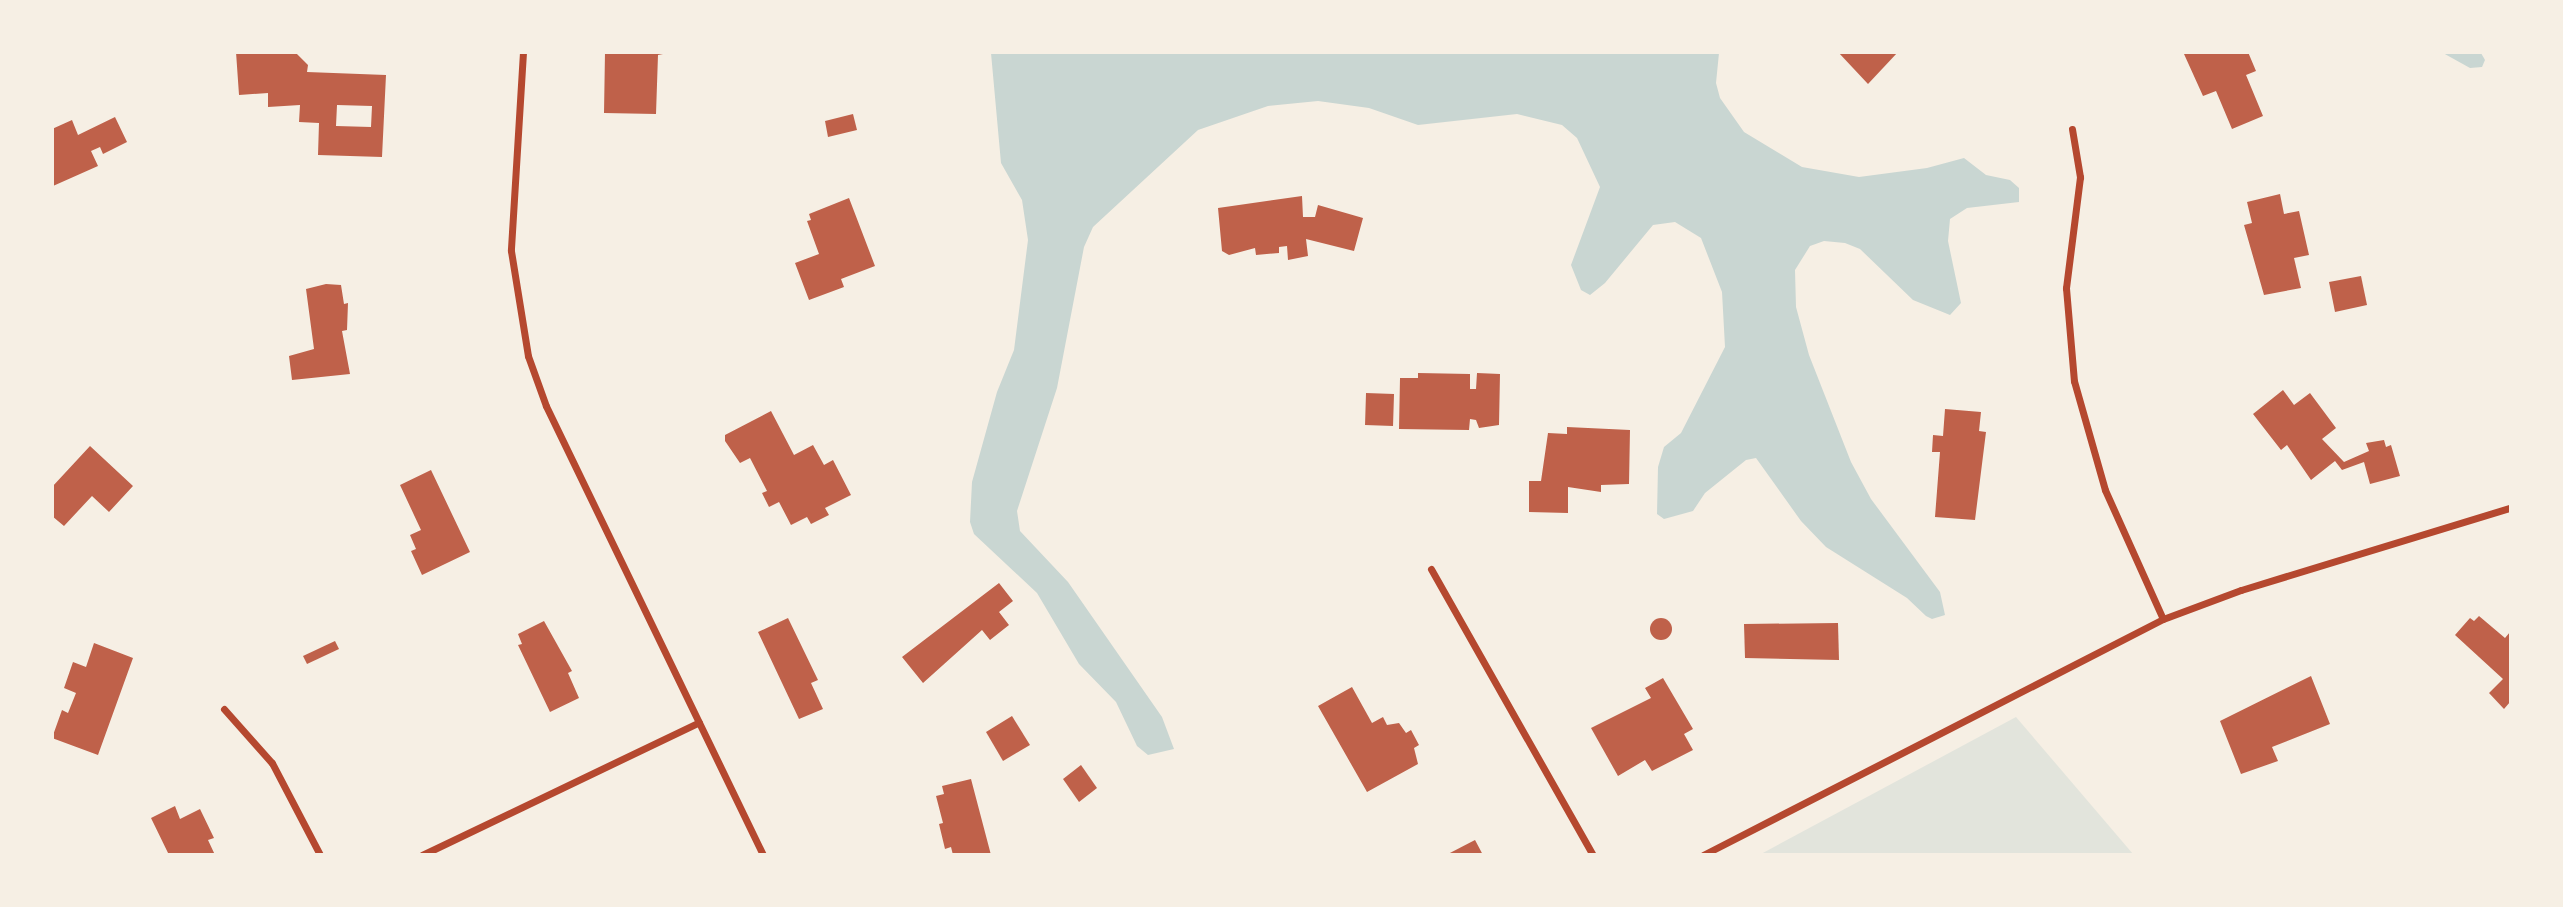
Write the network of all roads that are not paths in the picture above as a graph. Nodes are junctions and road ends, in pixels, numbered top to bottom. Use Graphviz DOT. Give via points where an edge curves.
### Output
graph roads {
  1 [pos="523,52"];
  2 [pos="2072,129"];
  3 [pos="2511,508"];
  4 [pos="1431,569"];
  5 [pos="2163,619"];
  6 [pos="224,709"];
  7 [pos="699,722"];
  8 [pos="320,855"];
  9 [pos="422,855"];
  10 [pos="763,855"];
  11 [pos="1593,855"];
  12 [pos="1703,855"];
  1 -- 7 [label="street" via="512,251 528,356 546,406"];
  2 -- 5 [label="street" via="2080,177 2066,288 2074,382 2105,490"];
  3 -- 5 [label="street" via="2241,590"];
  4 -- 11 [label="street"];
  5 -- 12 [label="street"];
  6 -- 8 [label="street" via="271,763"];
  7 -- 9 [label="street"];
  7 -- 10 [label="street"];
}
